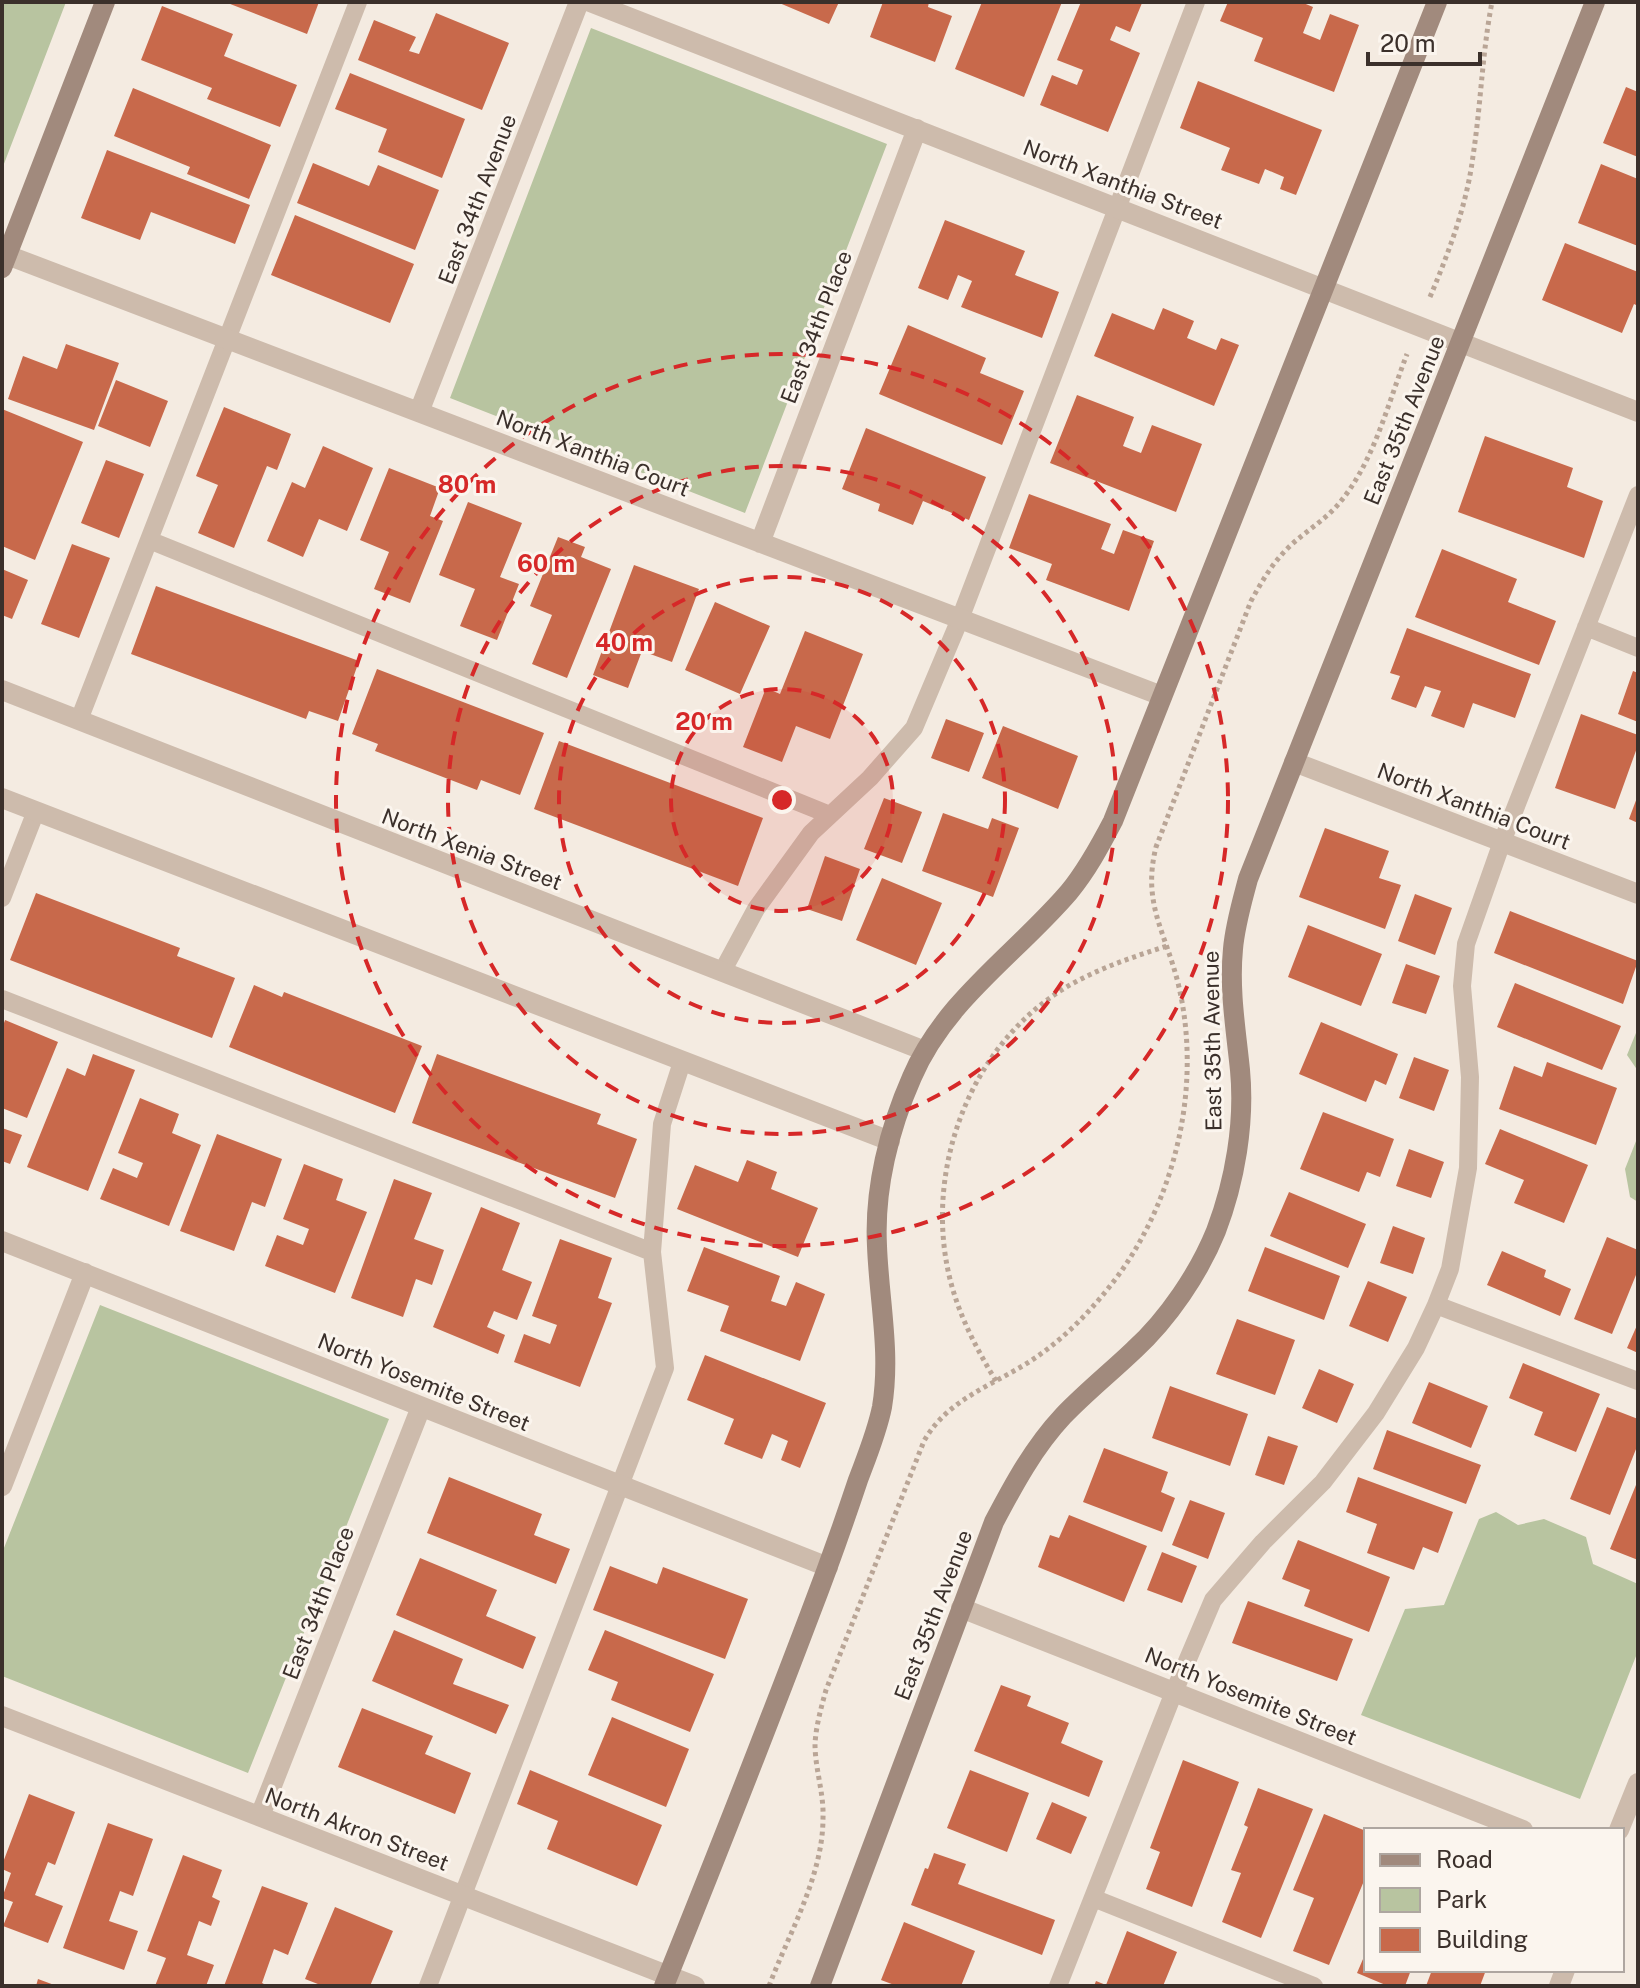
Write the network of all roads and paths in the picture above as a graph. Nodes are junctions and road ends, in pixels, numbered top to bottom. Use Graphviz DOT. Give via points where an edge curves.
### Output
graph roads {
  1 [pos="105,2"];
  2 [pos="358,2"];
  3 [pos="579,2"];
  4 [pos="590,2"];
  5 [pos="1196,2"];
  6 [pos="1437,2"];
  7 [pos="1492,2"];
  8 [pos="1595,2"];
  9 [pos="917,129"];
  10 [pos="1117,208"];
  11 [pos="4,261"];
  12 [pos="1325,289"];
  13 [pos="1430,297"];
  14 [pos="227,339"];
  15 [pos="1460,342"];
  16 [pos="1407,354"];
  17 [pos="419,412"];
  18 [pos="1638,412"];
  19 [pos="1638,495"];
  20 [pos="149,540"];
  21 [pos="760,543"];
  22 [pos="960,619"];
  23 [pos="1586,627"];
  24 [pos="1638,648"];
  25 [pos="2,690"];
  26 [pos="1162,696"];
  27 [pos="79,720"];
  28 [pos="1294,762"];
  29 [pos="2,798"];
  30 [pos="36,811"];
  31 [pos="830,815"];
  32 [pos="1502,842"];
  33 [pos="1638,894"];
  34 [pos="2,898"];
  35 [pos="1167,946"];
  36 [pos="722,972"];
  37 [pos="2,999"];
  38 [pos="925,1051"];
  39 [pos="682,1062"];
  40 [pos="890,1141"];
  41 [pos="2,1241"];
  42 [pos="652,1252"];
  43 [pos="85,1273"];
  44 [pos="1436,1305"];
  45 [pos="996,1381"];
  46 [pos="1638,1381"];
  47 [pos="421,1407"];
  48 [pos="618,1485"];
  49 [pos="2,1486"];
  50 [pos="828,1567"];
  51 [pos="961,1608"];
  52 [pos="1174,1692"];
  53 [pos="2,1716"];
  54 [pos="1638,1783"];
  55 [pos="260,1816"];
  56 [pos="1518,1828"];
  57 [pos="1620,1828"];
  58 [pos="464,1896"];
  59 [pos="1093,1898"];
  60 [pos="666,1981"];
  61 [pos="428,1986"];
  62 [pos="695,1986"];
  63 [pos="769,1986"];
  64 [pos="820,1986"];
  65 [pos="1058,1986"];
  66 [pos="1314,1986"];
  1 -- 11 [label="street"];
  2 -- 14 [label="lane"];
  3 -- 17 [label="street, East 34th Avenue"];
  4 -- 9 [label="street, North Xanthia Street"];
  5 -- 10 [label="lane"];
  6 -- 12 [label="street"];
  7 -- 13 [label="path" via="1467,185"];
  8 -- 15 [label="street, East 35th Avenue"];
  9 -- 10 [label="street, North Xanthia Street"];
  9 -- 21 [label="street, East 34th Place"];
  10 -- 12 [label="street, North Xanthia Street"];
  10 -- 22 [label="lane"];
  11 -- 14 [label="street, North Xanthia Court"];
  12 -- 15 [label="street, North Xanthia Street"];
  12 -- 26 [label="street"];
  14 -- 17 [label="street, North Xanthia Court"];
  14 -- 20 [label="lane"];
  15 -- 18 [label="street, North Xanthia Street"];
  15 -- 28 [label="street, East 35th Avenue"];
  16 -- 35 [label="path" via="1356,480 1323,520 1282,555 1251,601 1156,847 1150,885"];
  17 -- 21 [label="street, North Xanthia Court"];
  19 -- 23 [label="lane"];
  20 -- 27 [label="lane"];
  20 -- 31 [label="lane"];
  21 -- 22 [label="street, North Xanthia Court"];
  22 -- 26 [label="street, North Xanthia Court"];
  22 -- 31 [label="lane" via="914,728"];
  23 -- 24 [label="lane"];
  23 -- 32 [label="lane"];
  25 -- 27 [label="street, North Xenia Street"];
  26 -- 38 [label="street" via="1093,860 1066,895 975,984"];
  27 -- 36 [label="street, North Xenia Street"];
  28 -- 32 [label="street, North Xanthia Court"];
  28 -- 51 [label="street, East 35th Avenue" via="1238,913 1232,982 1240,1124 1226,1204 1197,1269 1157,1326 1062,1417 1019,1474"];
  29 -- 30 [label="street"];
  30 -- 34 [label="lane"];
  30 -- 39 [label="street"];
  31 -- 36 [label="lane" via="756,909"];
  32 -- 33 [label="street, North Xanthia Court"];
  32 -- 44 [label="lane" via="1466,944 1462,986 1470,1077 1468,1168 1450,1269"];
  35 -- 45 [label="path" via="1186,1025 1186,1097 1159,1203 1142,1240 1091,1308 1062,1337"];
  35 -- 45 [label="path" via="1095,972 1032,1013 984,1071 954,1134 945,1171 943,1243 958,1308"];
  36 -- 38 [label="street, North Xenia Street"];
  37 -- 42 [label="lane"];
  38 -- 40 [label="street"];
  39 -- 40 [label="street"];
  39 -- 42 [label="lane" via="662,1124"];
  40 -- 50 [label="street" via="877,1209 886,1344 882,1407"];
  41 -- 43 [label="street, North Yosemite Street"];
  42 -- 48 [label="lane" via="665,1368"];
  43 -- 47 [label="street, North Yosemite Street"];
  43 -- 49 [label="street"];
  44 -- 46 [label="lane"];
  44 -- 52 [label="lane" via="1376,1413 1323,1482 1213,1600"];
  45 -- 63 [label="path" via="957,1402 924,1441 826,1690 815,1745 823,1818 820,1847"];
  47 -- 48 [label="street, North Yosemite Street"];
  47 -- 55 [label="street, East 34th Place"];
  48 -- 50 [label="street, North Yosemite Street"];
  48 -- 58 [label="lane"];
  50 -- 60 [label="street"];
  51 -- 52 [label="street, North Yosemite Street"];
  51 -- 64 [label="street, East 35th Avenue"];
  52 -- 56 [label="street, North Yosemite Street"];
  52 -- 59 [label="lane"];
  53 -- 55 [label="street, North Akron Street"];
  54 -- 57 [label="street"];
  55 -- 58 [label="street, North Akron Street"];
  58 -- 60 [label="street, North Akron Street"];
  58 -- 61 [label="lane"];
  59 -- 65 [label="lane"];
  59 -- 66 [label="lane"];
  60 -- 62 [label="street, North Akron Street"];
}
